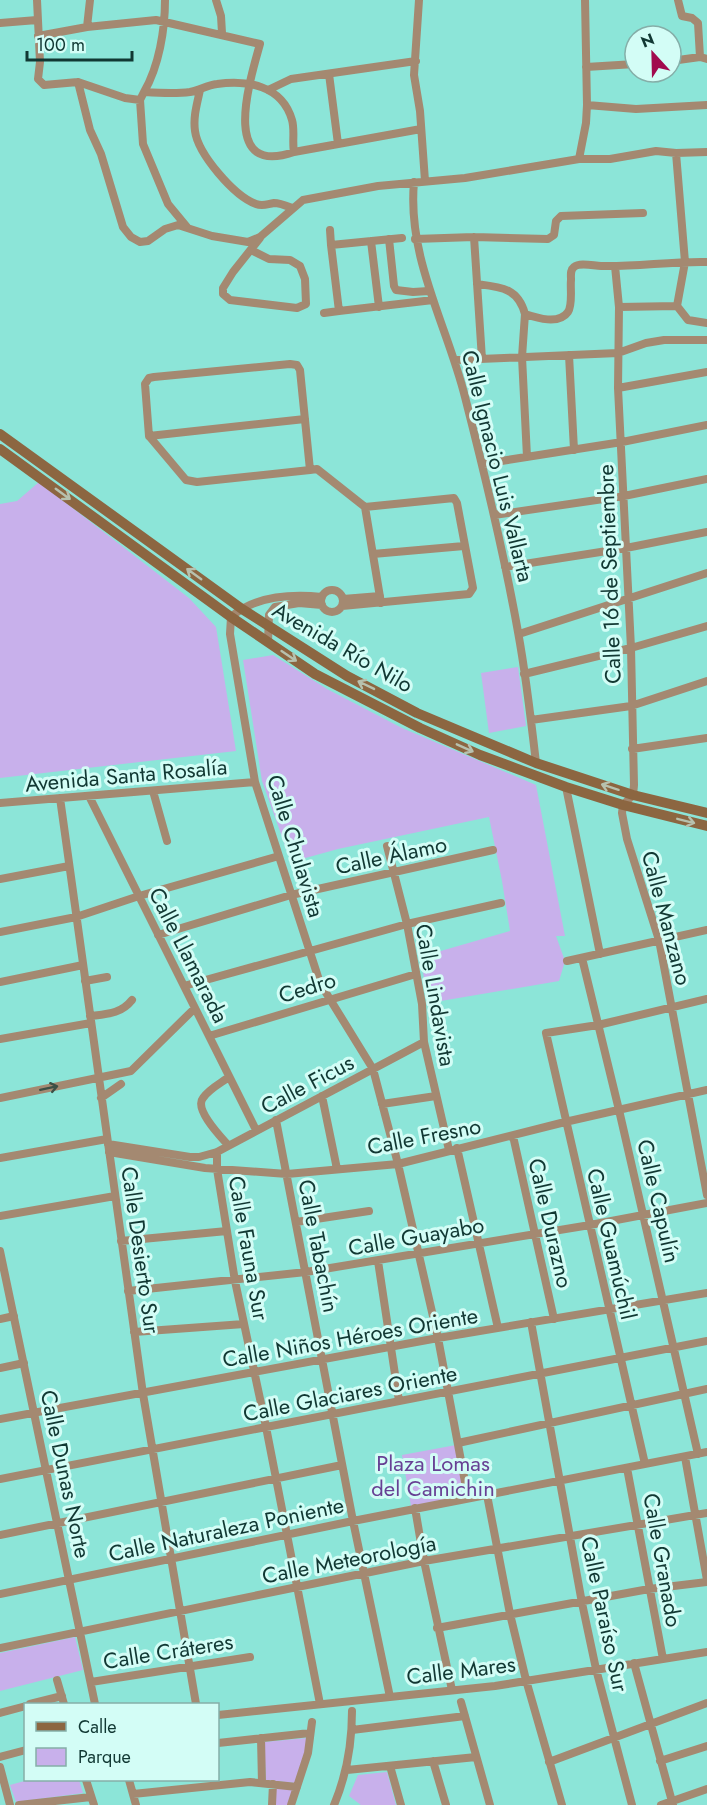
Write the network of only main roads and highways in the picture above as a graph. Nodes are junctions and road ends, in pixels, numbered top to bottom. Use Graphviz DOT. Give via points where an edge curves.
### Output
graph roads {
  1 [pos="0,434"];
  2 [pos="0,449"];
  3 [pos="417,713"];
  4 [pos="411,724"];
  5 [pos="707,813"];
  6 [pos="707,826"];
  3 -- 1 [label="main road, Avenida Río Nilo, one-way" via="347,676 242,609"];
  2 -- 4 [label="main road, Avenida Río Nilo, one-way" via="315,674"];
  3 -- 4 [label="main road"];
  5 -- 3 [label="main road, Avenida Río Nilo, one-way" via="633,795 537,763"];
  4 -- 6 [label="main road, Avenida Río Nilo, one-way" via="566,787"];
}
